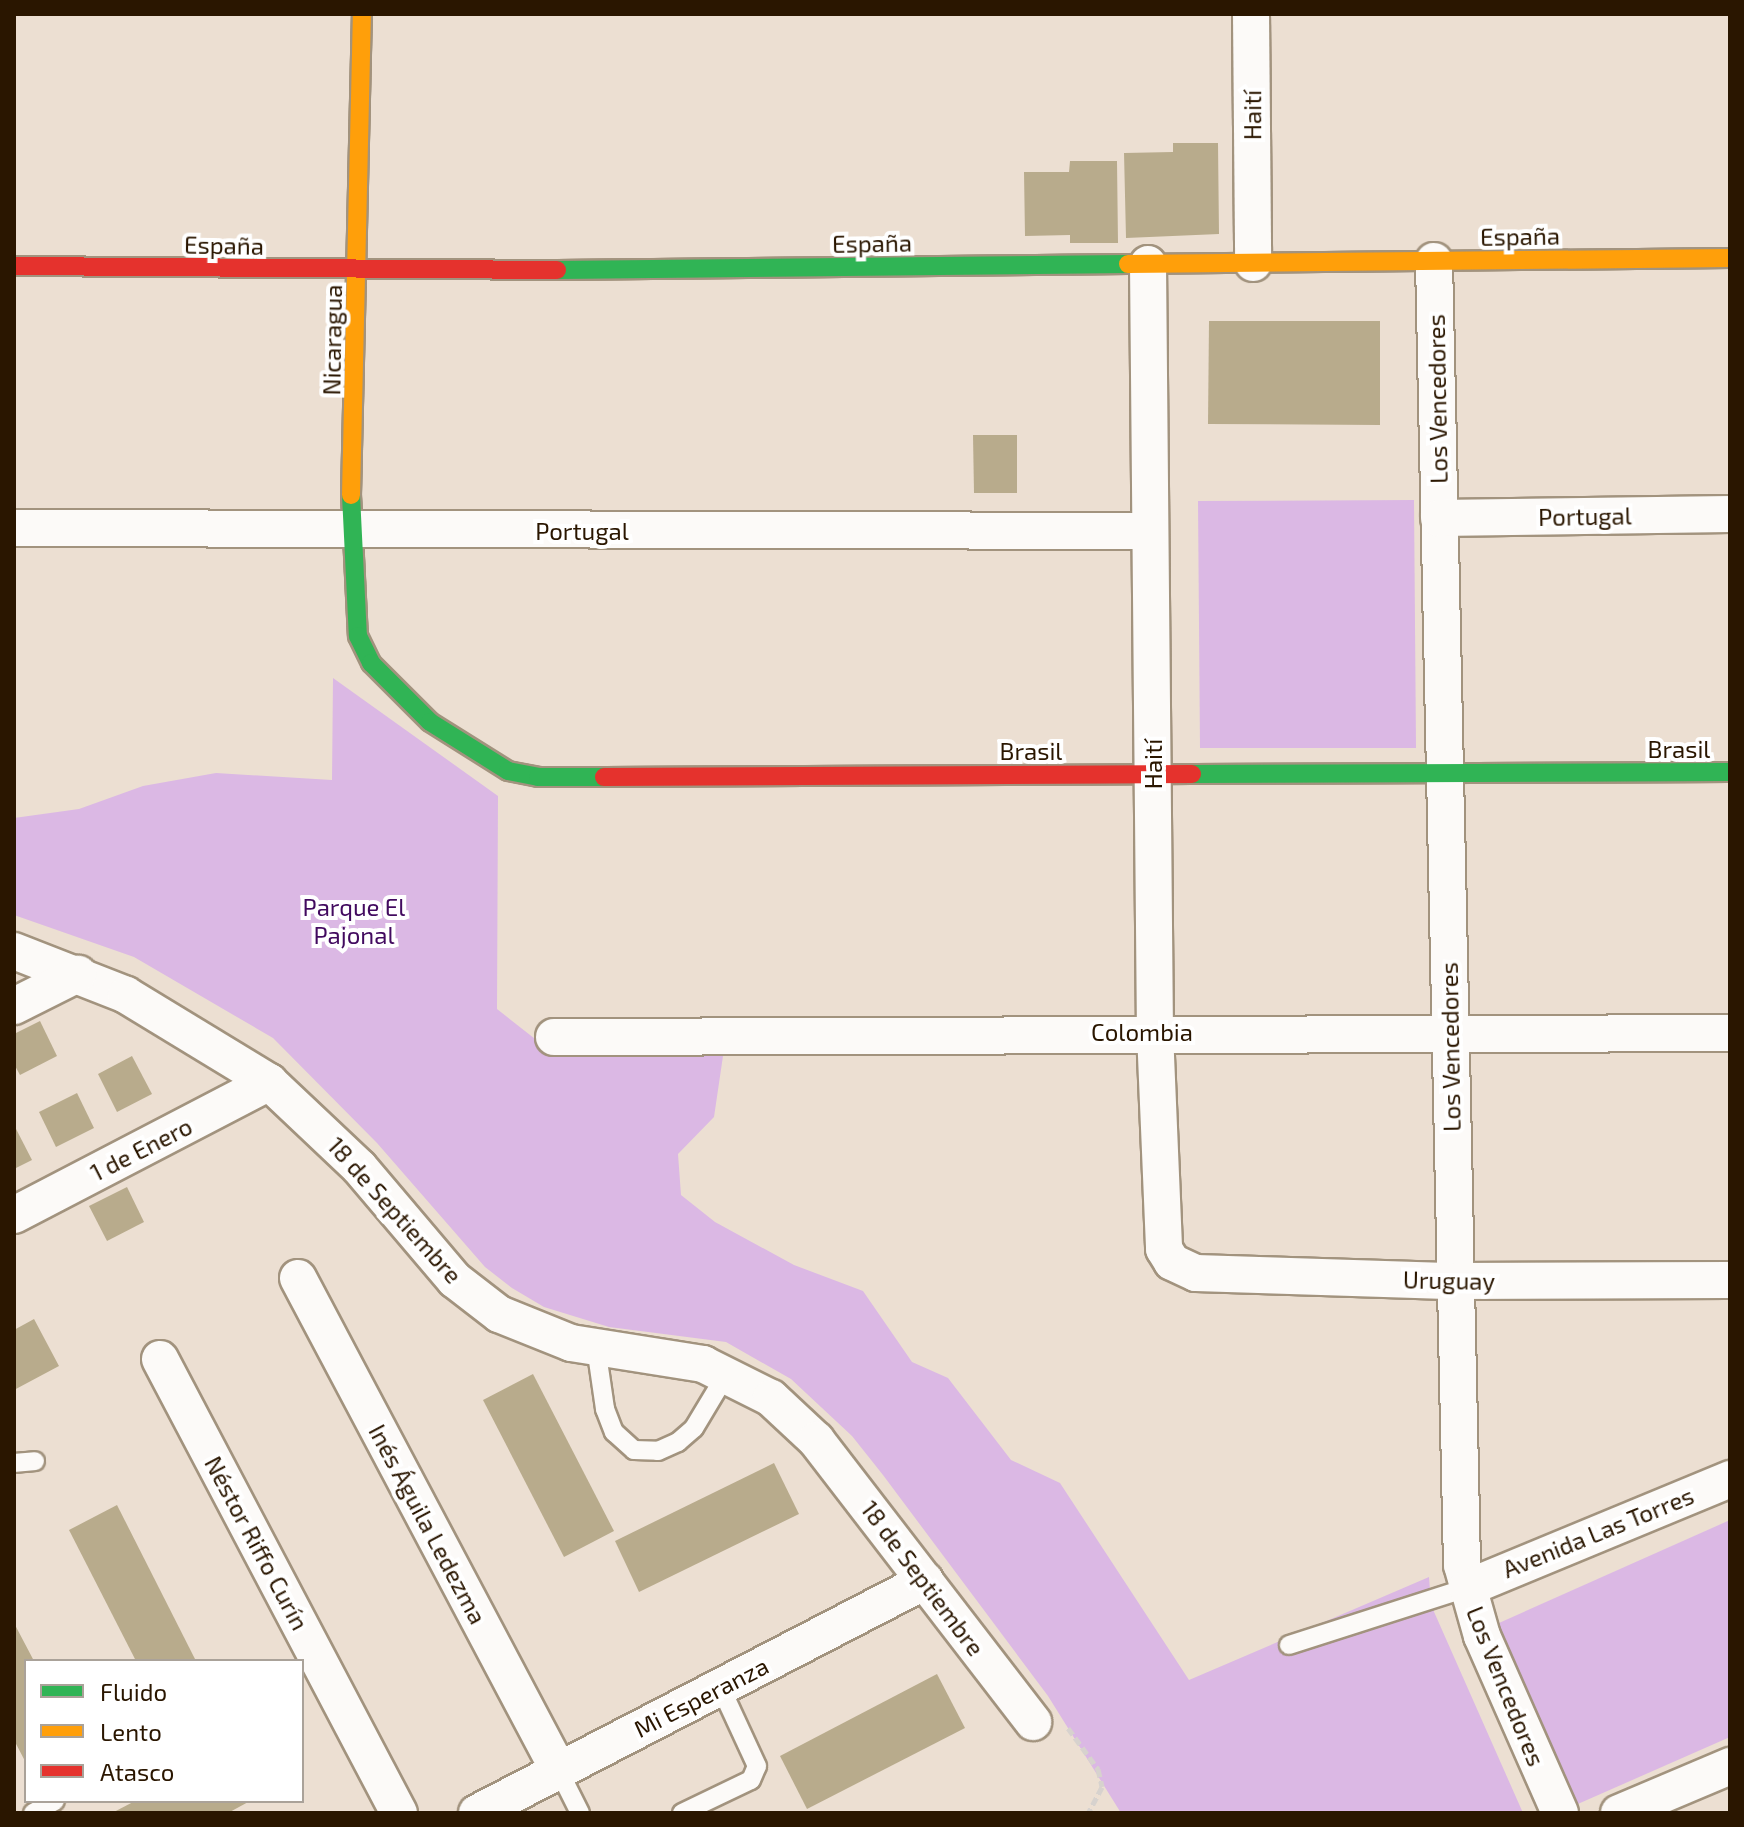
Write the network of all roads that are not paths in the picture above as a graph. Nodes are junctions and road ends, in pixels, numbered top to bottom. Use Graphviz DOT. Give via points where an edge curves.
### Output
graph roads {
  1 [pos="362,14"];
  2 [pos="1251,14"];
  3 [pos="1730,258"];
  4 [pos="1434,261"];
  5 [pos="1253,263"];
  6 [pos="1148,264"];
  7 [pos="14,266"];
  8 [pos="357,272"];
  9 [pos="1730,514"];
  10 [pos="1439,518"];
  11 [pos="14,528"];
  12 [pos="350,530"];
  13 [pos="1150,531"];
  14 [pos="371,663"];
  15 [pos="1730,772"];
  16 [pos="1153,774"];
  17 [pos="1444,774"];
  18 [pos="14,951"];
  19 [pos="78,974"];
  20 [pos="14,1006"];
  21 [pos="1155,1032"];
  22 [pos="1450,1033"];
  23 [pos="1730,1033"];
  24 [pos="554,1037"];
  25 [pos="269,1082"];
  26 [pos="14,1215"];
  27 [pos="1172,1262"];
  28 [pos="298,1278"];
  29 [pos="1730,1280"];
  30 [pos="1455,1281"];
  31 [pos="596,1347"];
  32 [pos="160,1359"];
  33 [pos="727,1373"];
  34 [pos="35,1461"];
  35 [pos="14,1463"];
  36 [pos="1730,1479"];
  37 [pos="925,1581"];
  38 [pos="1467,1588"];
  39 [pos="1289,1645"];
  40 [pos="720,1686"];
  41 [pos="1033,1722"];
  42 [pos="1730,1766"];
  43 [pos="559,1771"];
  44 [pos="51,1803"];
  45 [pos="33,1813"];
  46 [pos="399,1813"];
  47 [pos="477,1813"];
  48 [pos="580,1813"];
  49 [pos="682,1813"];
  50 [pos="1560,1813"];
  51 [pos="1619,1813"];
  1 -- 8 [label="street, Nicaragua"];
  2 -- 5 [label="street, Haití"];
  3 -- 4 [label="street, España"];
  4 -- 5 [label="street, España"];
  4 -- 10 [label="street, Los Vencedores"];
  5 -- 6 [label="street, España"];
  6 -- 8 [label="street, España"];
  6 -- 13 [label="street, Haití"];
  7 -- 8 [label="street, España"];
  8 -- 12 [label="street, Nicaragua"];
  9 -- 10 [label="street, Portugal"];
  10 -- 17 [label="street, Los Vencedores"];
  11 -- 12 [label="street, Portugal"];
  12 -- 13 [label="street, Portugal"];
  12 -- 14 [label="street, Nicaragua" via="358,636"];
  13 -- 16 [label="street, Haití"];
  14 -- 16 [label="street, Brasil" via="430,722 508,771 538,777"];
  15 -- 17 [label="street, Brasil"];
  16 -- 17 [label="street, Brasil"];
  16 -- 21 [label="street, Haití"];
  17 -- 22 [label="street, Los Vencedores"];
  18 -- 19 [label="street, 18 de Septiembre"];
  19 -- 20 [label="street"];
  19 -- 25 [label="street, 18 de Septiembre" via="178,1023"];
  21 -- 22 [label="street, Colombia"];
  21 -- 24 [label="street, Colombia"];
  21 -- 27 [label="street, Haití" via="1161,1235"];
  22 -- 23 [label="street, Colombia"];
  22 -- 30 [label="street, Los Vencedores"];
  25 -- 26 [label="street, 1 de Enero"];
  25 -- 31 [label="street, 18 de Septiembre" via="322,1128 476,1298 524,1327"];
  27 -- 30 [label="street, Uruguay" via="1196,1273"];
  28 -- 43 [label="street, Inés Águila Ledezma"];
  29 -- 30 [label="street, Uruguay"];
  30 -- 38 [label="street, Los Vencedores" via="1461,1544"];
  31 -- 33 [label="street, 18 de Septiembre" via="680,1357"];
  31 -- 33 [label="lane" via="609,1421 634,1450 658,1451 678,1442 694,1428"];
  32 -- 46 [label="street, Néstor Riffo Curín"];
  33 -- 37 [label="street, 18 de Septiembre" via="771,1398 816,1440"];
  34 -- 35 [label="lane"];
  36 -- 38 [label="street, Avenida Las Torres"];
  37 -- 40 [label="street, Mi Esperanza"];
  37 -- 41 [label="street, 18 de Septiembre"];
  38 -- 39 [label="lane"];
  38 -- 50 [label="street, Los Vencedores" via="1482,1636"];
  40 -- 43 [label="street, Mi Esperanza"];
  40 -- 49 [label="lane" via="757,1766 751,1780"];
  42 -- 51 [label="street"];
  43 -- 47 [label="street, Mi Esperanza"];
  43 -- 48 [label="lane"];
  44 -- 45 [label="lane"];
}
